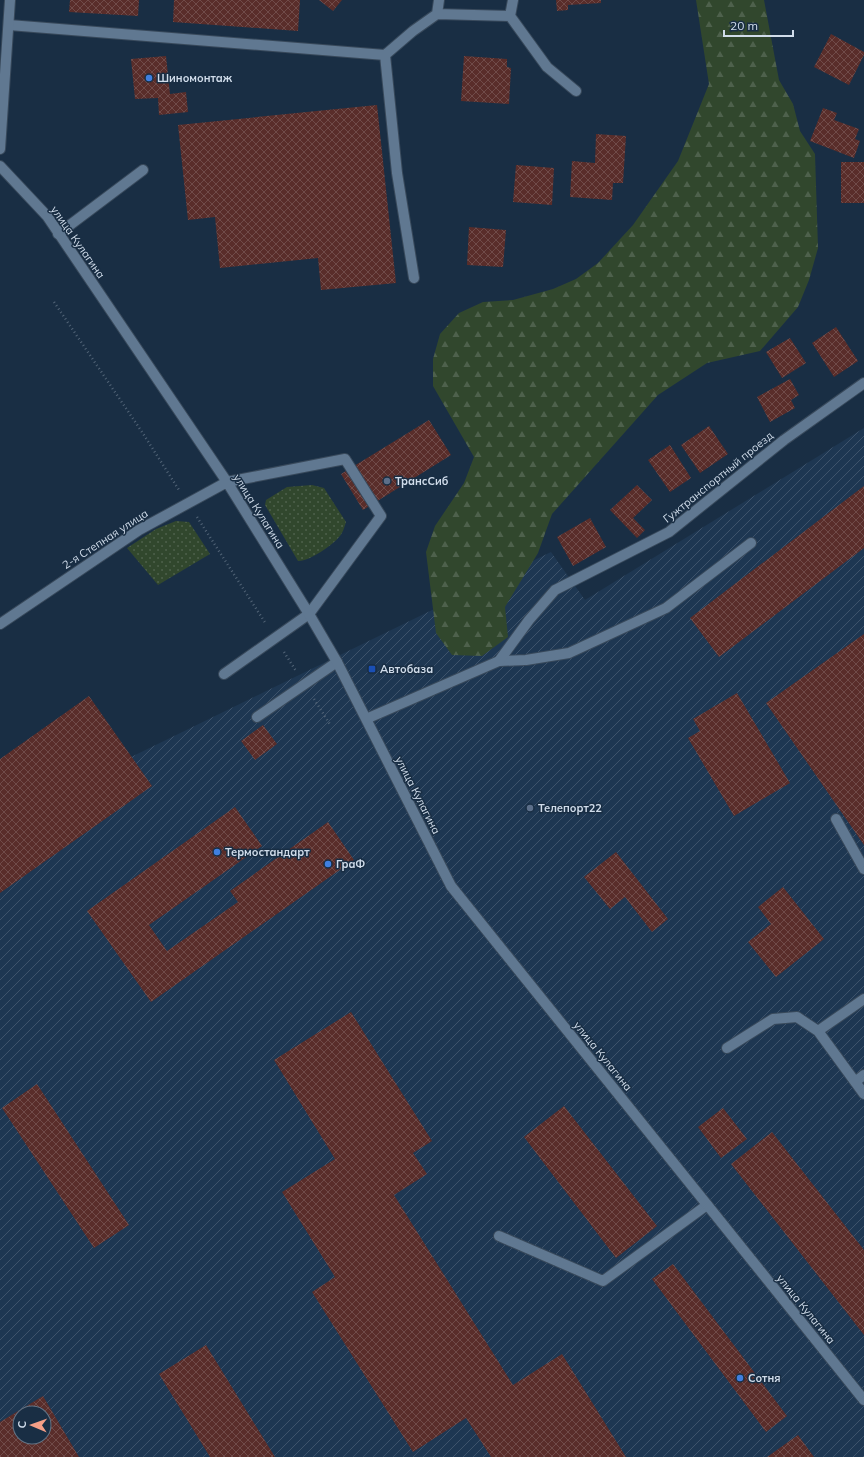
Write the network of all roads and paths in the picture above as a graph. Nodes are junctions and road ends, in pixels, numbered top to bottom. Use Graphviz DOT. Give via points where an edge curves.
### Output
graph roads {
  1 [pos="10,0"];
  2 [pos="439,0"];
  3 [pos="513,0"];
  4 [pos="437,14"];
  5 [pos="510,16"];
  6 [pos="8,25"];
  7 [pos="385,55"];
  8 [pos="576,91"];
  9 [pos="0,149"];
  10 [pos="0,166"];
  11 [pos="143,170"];
  12 [pos="58,234"];
  13 [pos="414,278"];
  14 [pos="864,383"];
  15 [pos="227,482"];
  16 [pos="751,542"];
  17 [pos="309,614"];
  18 [pos="0,624"];
  19 [pos="337,662"];
  20 [pos="500,662"];
  21 [pos="224,674"];
  22 [pos="257,718"];
  23 [pos="366,719"];
  24 [pos="836,819"];
  25 [pos="864,869"];
  26 [pos="864,998"];
  27 [pos="818,1031"];
  28 [pos="727,1048"];
  29 [pos="864,1076"];
  30 [pos="855,1082"];
  31 [pos="864,1094"];
  32 [pos="707,1205"];
  33 [pos="499,1236"];
  34 [pos="862,1395"];
  1 -- 6 [label="street"];
  2 -- 4 [label="street"];
  3 -- 5 [label="street"];
  4 -- 5 [label="street"];
  4 -- 7 [label="street"];
  5 -- 8 [label="street" via="547,67"];
  6 -- 7 [label="street"];
  6 -- 9 [label="street"];
  7 -- 13 [label="street" via="397,173"];
  10 -- 12 [label="street, улица Кулагина" via="47,216"];
  11 -- 12 [label="street"];
  12 -- 15 [label="street, улица Кулагина"];
  14 -- 20 [label="street, Гужтранспортный проезд" via="784,440 669,532 555,590 529,620"];
  15 -- 17 [label="street, улица Кулагина"];
  15 -- 17 [label="street, 2-я Степная улица" via="345,459 381,516"];
  15 -- 18 [label="street, 2-я Степная улица" via="139,530"];
  16 -- 20 [label="street" via="666,608 652,615 570,653"];
  17 -- 19 [label="street, улица Кулагина"];
  17 -- 21 [label="street"];
  19 -- 22 [label="street"];
  19 -- 23 [label="street, улица Кулагина"];
  20 -- 23 [label="street"];
  23 -- 32 [label="street, улица Кулагина" via="451,886"];
  24 -- 25 [label="street"];
  26 -- 27 [label="street"];
  27 -- 28 [label="street" via="797,1017 773,1019"];
  27 -- 30 [label="street"];
  29 -- 30 [label="street"];
  30 -- 31 [label="street"];
  32 -- 33 [label="street" via="603,1281"];
  32 -- 34 [label="street, улица Кулагина"];
}
